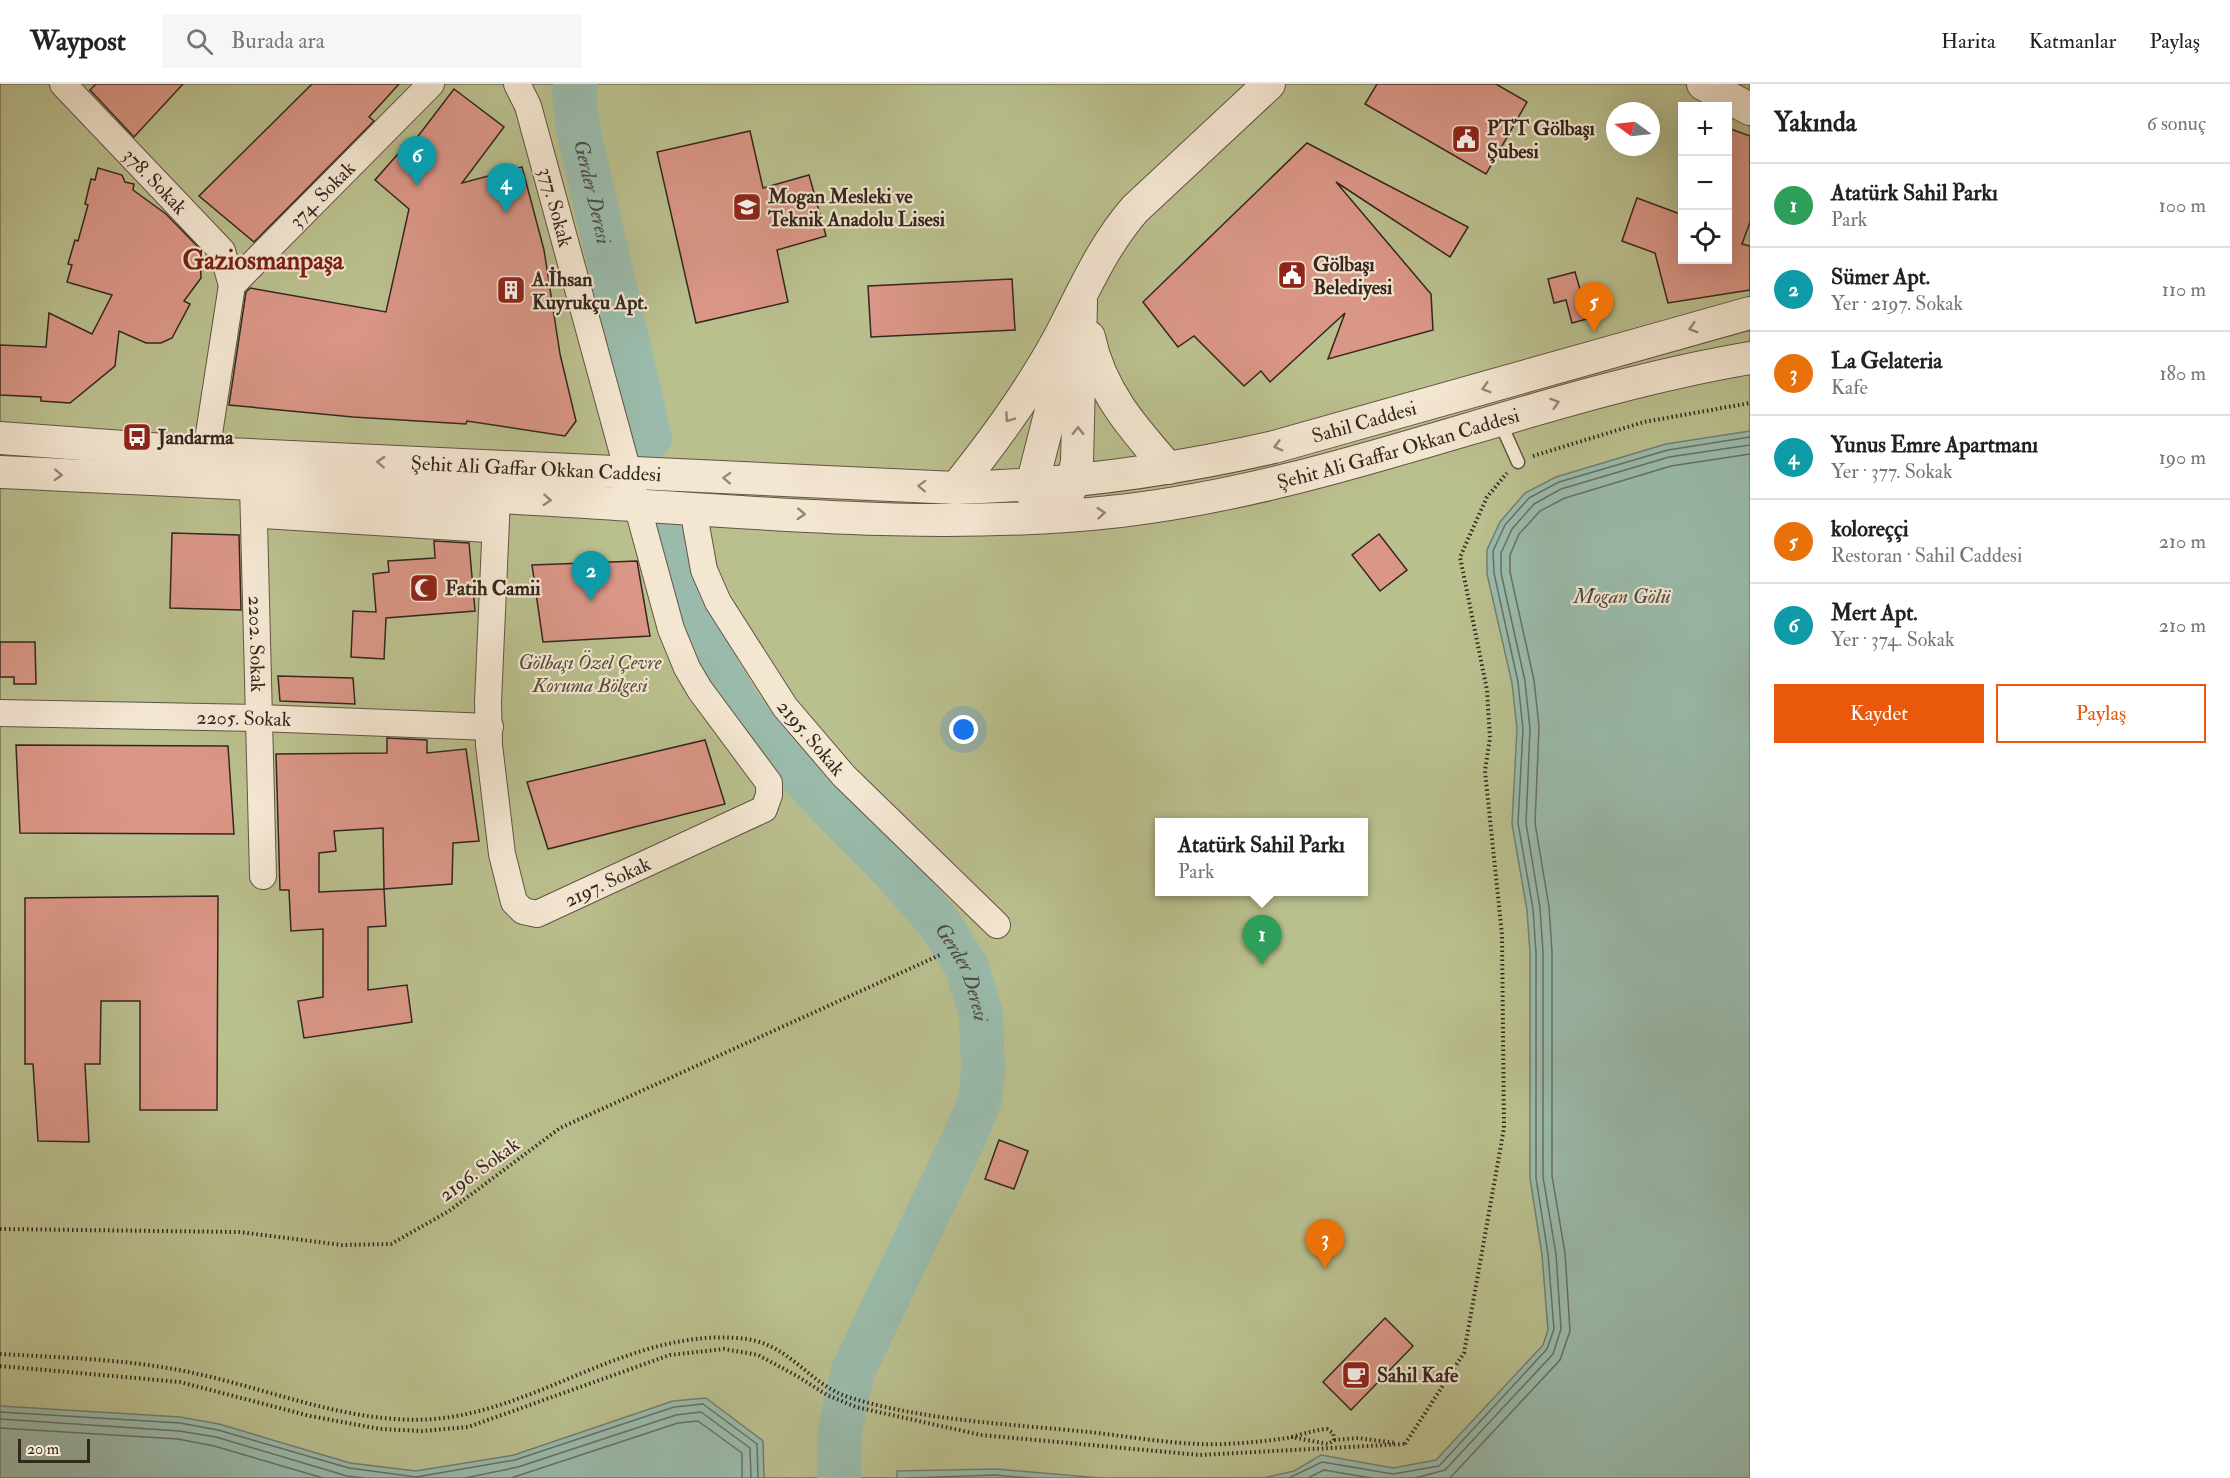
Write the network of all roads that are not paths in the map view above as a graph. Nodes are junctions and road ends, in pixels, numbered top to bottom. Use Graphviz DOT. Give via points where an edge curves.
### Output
graph roads {
  1 [pos="431,84"];
  2 [pos="517,84"];
  3 [pos="1269,84"];
  4 [pos="1703,84"];
  5 [pos="75,88"];
  6 [pos="1750,109"];
  7 [pos="232,285"];
  8 [pos="1081,295"];
  9 [pos="1750,314"];
  10 [pos="1750,358"];
  11 [pos="1499,420"];
  12 [pos="0,438"];
  13 [pos="206,453"];
  14 [pos="1518,462"];
  15 [pos="1168,468"];
  16 [pos="0,472"];
  17 [pos="628,474"];
  18 [pos="1073,482"];
  19 [pos="253,484"];
  20 [pos="1025,485"];
  21 [pos="956,488"];
  22 [pos="497,496"];
  23 [pos="638,505"];
  24 [pos="693,509"];
  25 [pos="263,518"];
  26 [pos="1031,518"];
  27 [pos="0,713"];
  28 [pos="260,718"];
  29 [pos="490,727"];
  30 [pos="263,876"];
  31 [pos="996,924"];
  1 -- 7 [label="street, 374. Sokak"];
  2 -- 17 [label="street, 377. Sokak" via="528,106"];
  3 -- 8 [label="street" via="1135,209 1103,251"];
  4 -- 6 [label="street"];
  5 -- 7 [label="street, 378. Sokak" via="222,251"];
  7 -- 13 [label="street"];
  8 -- 15 [label="street" via="1093,358 1102,380 1135,431"];
  18 -- 8 [label="street, one-way" via="1077,462"];
  8 -- 20 [label="street"];
  8 -- 21 [label="street, one-way" via="1017,408"];
  9 -- 15 [label="street, Sahil Caddesi, one-way" via="1274,447"];
  11 -- 10 [label="street, Şehit Ali Gaffar Okkan Caddesi, one-way" via="1649,377"];
  11 -- 14 [label="lane"];
  26 -- 11 [label="street, Şehit Ali Gaffar Okkan Caddesi, one-way" via="1183,502 1243,490"];
  12 -- 13 [label="street, Şehit Ali Gaffar Okkan Caddesi"];
  17 -- 13 [label="street, Şehit Ali Gaffar Okkan Caddesi, one-way"];
  15 -- 18 [label="street, Şehit Ali Gaffar Okkan Caddesi"];
  16 -- 19 [label="street, Şehit Ali Gaffar Okkan Caddesi, one-way"];
  21 -- 17 [label="street, Şehit Ali Gaffar Okkan Caddesi, one-way"];
  17 -- 23 [label="street, 377. Sokak"];
  18 -- 20 [label="street, Şehit Ali Gaffar Okkan Caddesi"];
  18 -- 26 [label="street" via="1069,496 1058,509"];
  19 -- 22 [label="street, Şehit Ali Gaffar Okkan Caddesi"];
  19 -- 28 [label="street, 2202. Sokak"];
  20 -- 21 [label="street, Şehit Ali Gaffar Okkan Caddesi"];
  20 -- 26 [label="street" via="1036,507"];
  22 -- 23 [label="street, Şehit Ali Gaffar Okkan Caddesi, one-way"];
  22 -- 29 [label="street, 2197. Sokak"];
  23 -- 24 [label="street, Şehit Ali Gaffar Okkan Caddesi"];
  23 -- 29 [label="street, 2197. Sokak" via="671,629 683,658 700,690 769,783 764,809 552,909 537,914 523,911 514,902 502,854"];
  24 -- 26 [label="street, Şehit Ali Gaffar Okkan Caddesi, one-way" via="840,516"];
  24 -- 31 [label="street, 2195. Sokak" via="704,570 718,602 767,683 844,776"];
  25 -- 25 [label="street" via="417,527 487,532 486,514 475,513 276,501"];
  27 -- 28 [label="street, 2205. Sokak"];
  28 -- 29 [label="street, 2205. Sokak"];
  28 -- 30 [label="street, 2202. Sokak"];
}
